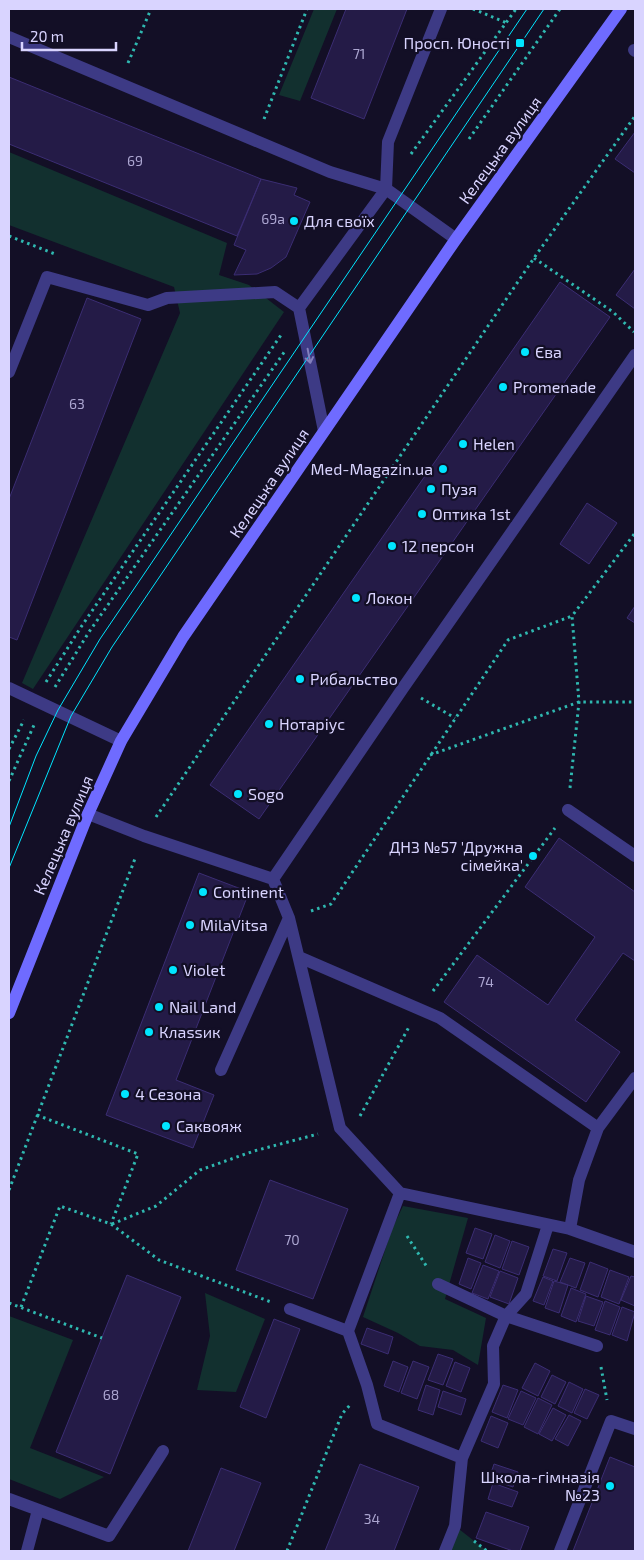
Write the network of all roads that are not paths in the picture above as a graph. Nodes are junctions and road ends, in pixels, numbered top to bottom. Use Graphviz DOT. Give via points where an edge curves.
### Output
graph roads {
  1 [pos="441,9"];
  2 [pos="622,9"];
  3 [pos="9,37"];
  4 [pos="386,189"];
  5 [pos="456,239"];
  6 [pos="300,308"];
  7 [pos="635,355"];
  8 [pos="9,372"];
  9 [pos="324,431"];
  10 [pos="9,688"];
  11 [pos="121,741"];
  12 [pos="568,810"];
  13 [pos="88,814"];
  14 [pos="635,856"];
  15 [pos="273,879"];
  16 [pos="289,918"];
  17 [pos="299,957"];
  18 [pos="9,1013"];
  19 [pos="221,1070"];
  20 [pos="635,1078"];
  21 [pos="598,1128"];
  22 [pos="400,1193"];
  23 [pos="548,1225"];
  24 [pos="570,1229"];
  25 [pos="635,1252"];
  26 [pos="438,1284"];
  27 [pos="290,1309"];
  28 [pos="506,1316"];
  29 [pos="348,1331"];
  30 [pos="596,1346"];
  31 [pos="635,1429"];
  32 [pos="163,1451"];
  33 [pos="462,1458"];
  34 [pos="9,1498"];
  35 [pos="38,1510"];
  36 [pos="29,1551"];
  37 [pos="445,1551"];
  38 [pos="560,1551"];
  1 -- 4 [label="lane" via="388,142"];
  2 -- 5 [label="main road, Келецька вулиця"];
  3 -- 4 [label="lane" via="330,172"];
  4 -- 5 [label="lane"];
  4 -- 6 [label="lane"];
  5 -- 9 [label="main road, Келецька вулиця"];
  6 -- 8 [label="lane" via="274,292 167,298 148,305 47,277"];
  6 -- 9 [label="lane, one-way"];
  7 -- 15 [label="lane"];
  9 -- 11 [label="main road, Келецька вулиця" via="183,637"];
  10 -- 11 [label="lane"];
  11 -- 13 [label="main road, Келецька вулиця"];
  12 -- 14 [label="lane"];
  13 -- 15 [label="lane"];
  13 -- 18 [label="main road, Келецька вулиця"];
  15 -- 16 [label="lane"];
  16 -- 17 [label="lane"];
  16 -- 19 [label="lane"];
  17 -- 21 [label="lane" via="440,1018"];
  17 -- 22 [label="lane" via="344,1132"];
  20 -- 21 [label="lane"];
  21 -- 24 [label="lane" via="579,1180"];
  22 -- 23 [label="lane"];
  22 -- 29 [label="lane"];
  23 -- 24 [label="lane"];
  23 -- 28 [label="lane" via="526,1294"];
  24 -- 25 [label="lane"];
  26 -- 28 [label="lane"];
  27 -- 29 [label="lane"];
  28 -- 30 [label="lane"];
  28 -- 33 [label="lane" via="493,1346 494,1384"];
  29 -- 33 [label="lane" via="377,1424"];
  31 -- 38 [label="lane" via="611,1421"];
  32 -- 35 [label="lane" via="109,1536"];
  33 -- 37 [label="lane" via="455,1526"];
  34 -- 35 [label="lane"];
  35 -- 36 [label="lane"];
}
